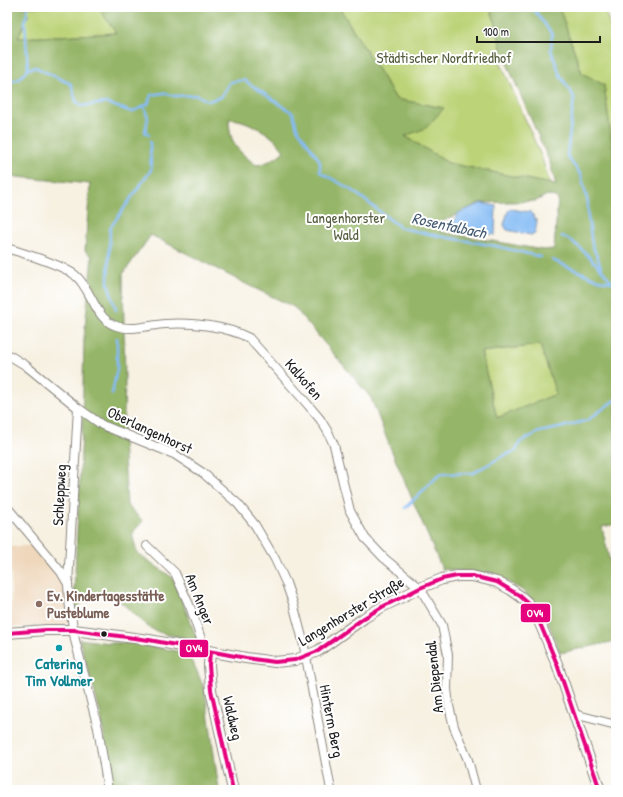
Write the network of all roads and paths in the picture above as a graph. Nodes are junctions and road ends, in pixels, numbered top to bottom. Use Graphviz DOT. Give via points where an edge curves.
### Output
graph roads {
  1 [pos="7,248"];
  2 [pos="7,354"];
  3 [pos="81,410"];
  4 [pos="7,507"];
  5 [pos="146,546"];
  6 [pos="68,584"];
  7 [pos="420,588"];
  8 [pos="74,630"];
  9 [pos="7,633"];
  10 [pos="206,651"];
  11 [pos="306,656"];
  12 [pos="574,714"];
  13 [pos="616,725"];
  14 [pos="108,790"];
  15 [pos="233,790"];
  16 [pos="331,790"];
  17 [pos="476,790"];
  18 [pos="600,790"];
  1 -- 7 [label="street, Kalkofen" via="75,275 85,286 98,310 113,325 131,328 175,323 231,330 249,338 303,398 328,432 350,510 365,538 384,558"];
  2 -- 3 [label="street, Oberlangenhorst" via="25,365"];
  3 -- 6 [label="street, Schleppweg"];
  3 -- 11 [label="street, Oberlangenhorst" via="102,425 174,454 203,473 238,504 262,536 286,583"];
  4 -- 6 [label="street"];
  5 -- 10 [label="street, Am Anger" via="175,573"];
  6 -- 8 [label="street, Schleppweg"];
  7 -- 11 [label="street, Langenhorster Straße" via="382,606 329,644"];
  7 -- 12 [label="street, Langenhorster Straße" via="442,579 472,576 497,582 520,596 536,614"];
  7 -- 17 [label="street, Am Diependal" via="442,625 448,655 449,706"];
  8 -- 9 [label="street, Langenhorster Straße"];
  8 -- 10 [label="street, Langenhorster Straße"];
  8 -- 14 [label="street, Schleppweg" via="98,728"];
  10 -- 11 [label="street, Langenhorster Straße" via="275,662"];
  10 -- 15 [label="street, Waldweg" via="211,690"];
  11 -- 16 [label="street, Hinterm Berg"];
  12 -- 13 [label="street"];
  12 -- 18 [label="street, Langenhorster Straße"];
}
